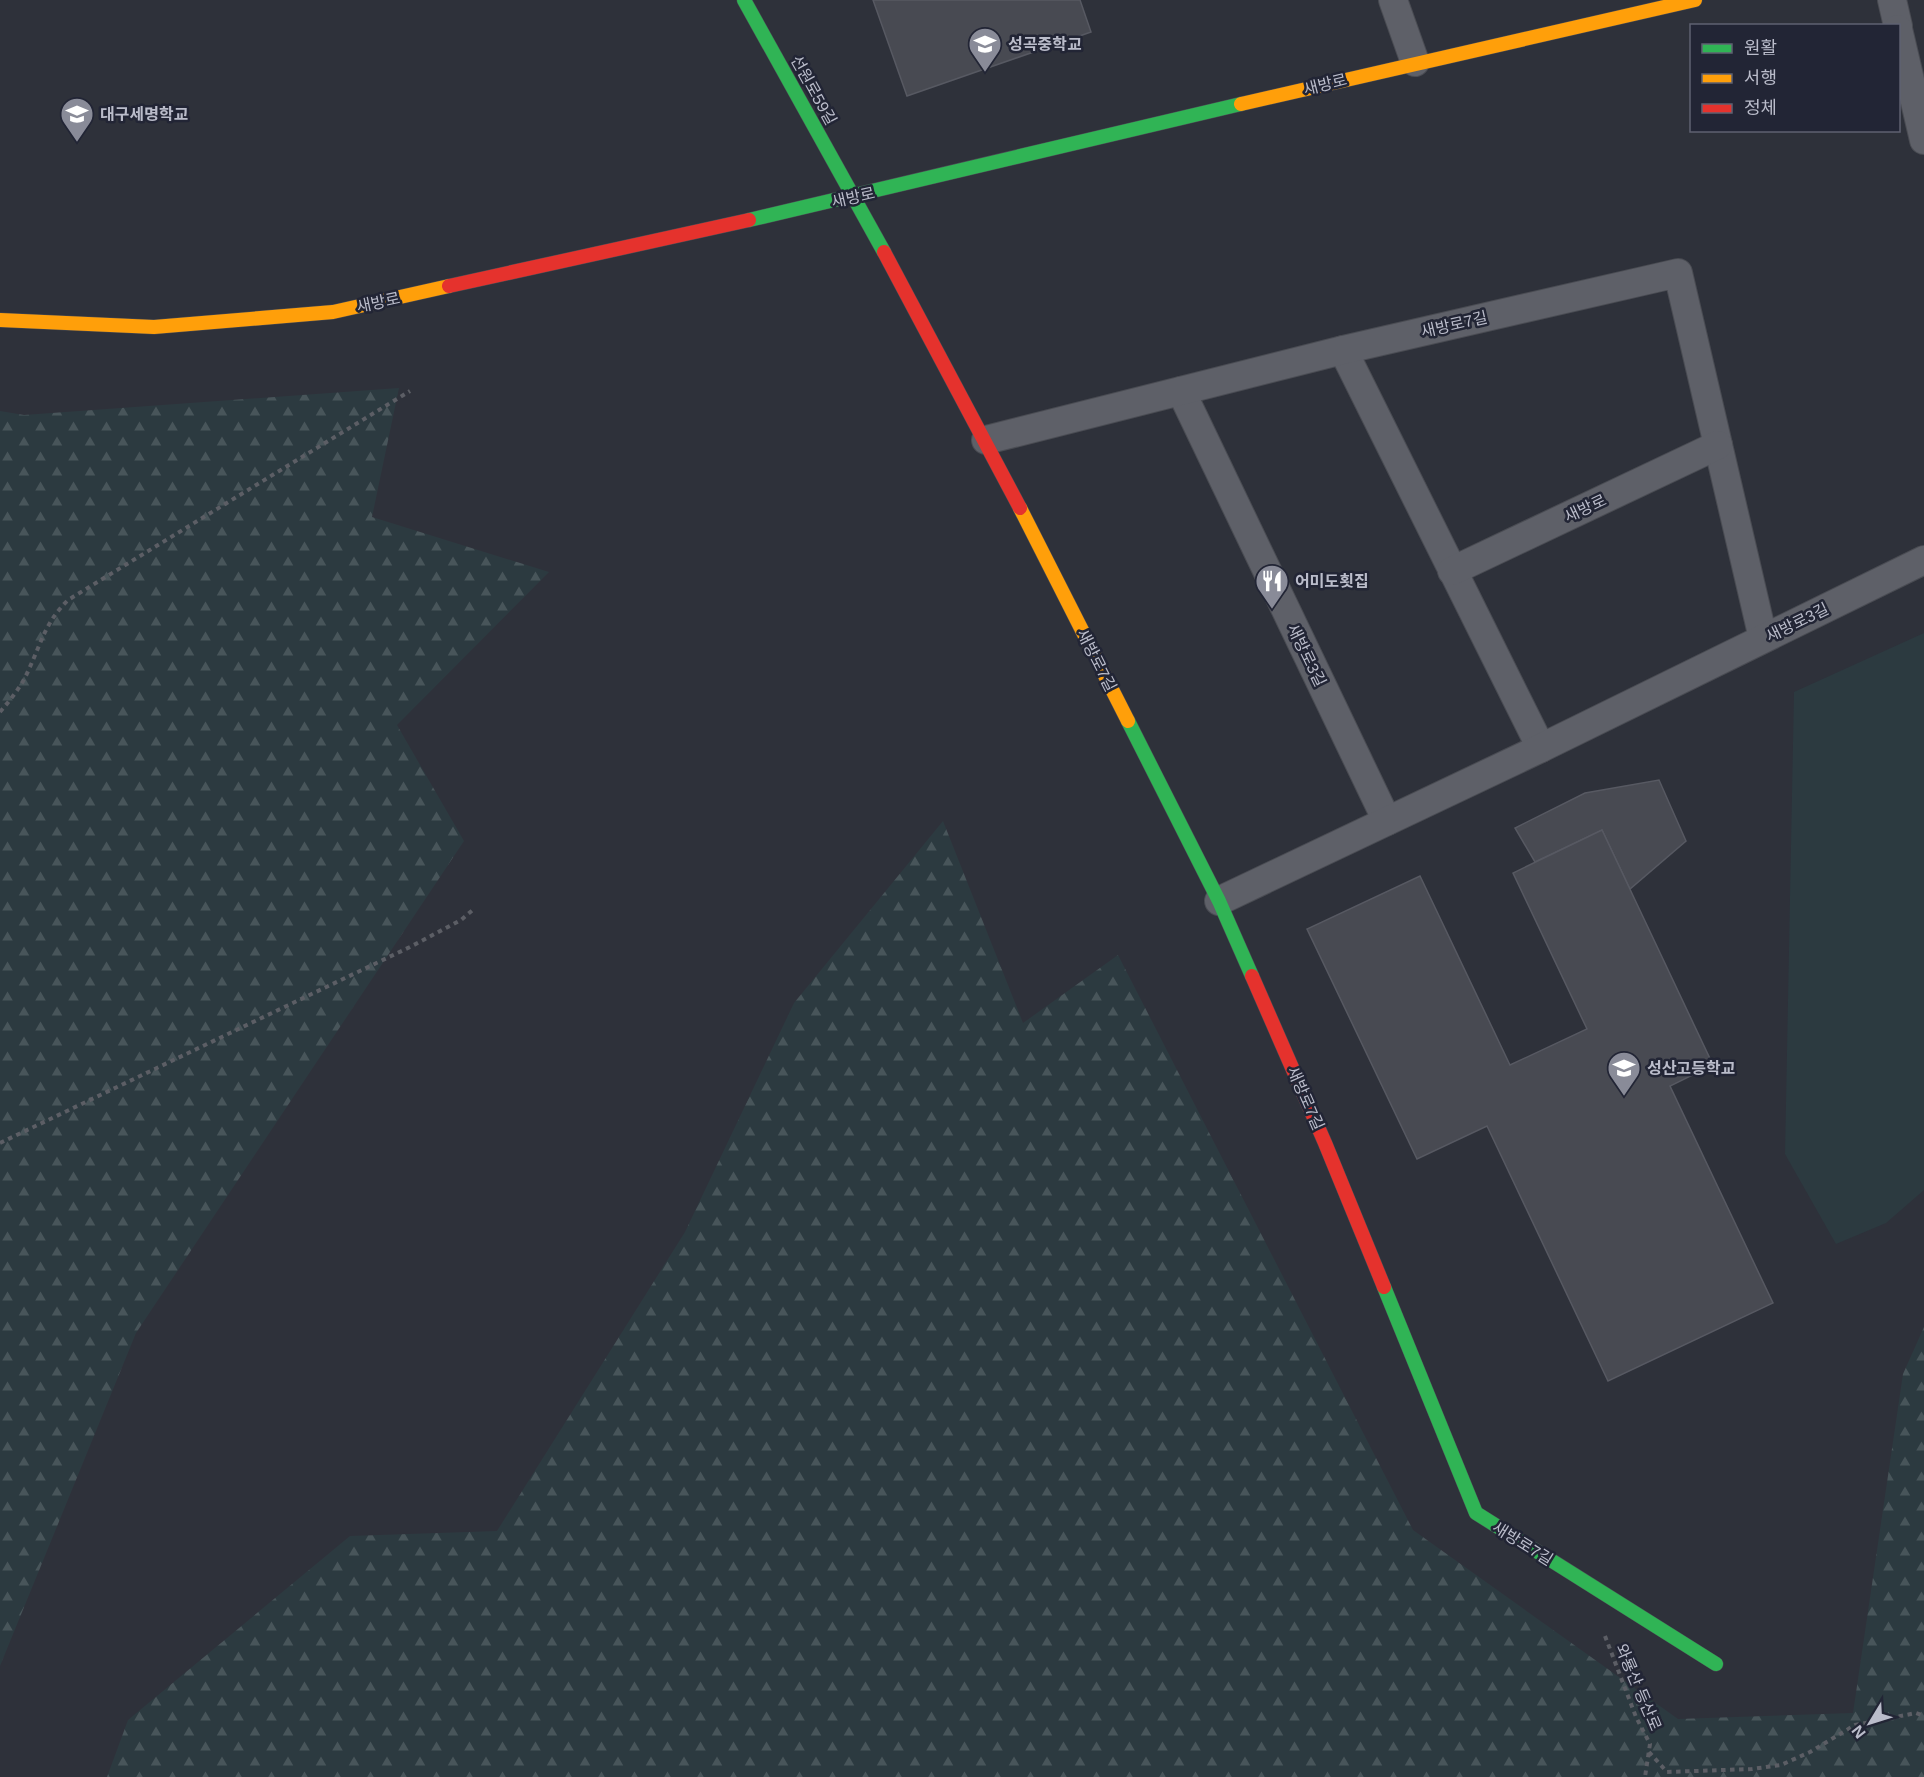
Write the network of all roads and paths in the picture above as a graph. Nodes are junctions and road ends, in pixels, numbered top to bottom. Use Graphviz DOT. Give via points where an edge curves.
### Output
graph roads {
  1 [pos="744,0"];
  2 [pos="1393,0"];
  3 [pos="1695,0"];
  4 [pos="1892,0"];
  5 [pos="1897,24"];
  6 [pos="1900,36"];
  7 [pos="1415,62"];
  8 [pos="1924,140"];
  9 [pos="855,197"];
  10 [pos="0,321"];
  11 [pos="1343,350"];
  12 [pos="410,391"];
  13 [pos="1181,391"];
  14 [pos="986,440"];
  15 [pos="1718,445"];
  16 [pos="1924,560"];
  17 [pos="1452,571"];
  18 [pos="1763,638"];
  19 [pos="0,712"];
  20 [pos="1541,748"];
  21 [pos="1387,821"];
  22 [pos="1219,901"];
  23 [pos="475,908"];
  24 [pos="0,1143"];
  25 [pos="1605,1634"];
  26 [pos="1716,1664"];
  27 [pos="1924,1716"];
  28 [pos="1649,1752"];
  29 [pos="1645,1777"];
  1 -- 9 [label="street, 선원로59길"];
  2 -- 7 [label="street"];
  3 -- 7 [label="street, 새방로"];
  4 -- 5 [label="street"];
  6 -- 8 [label="street"];
  7 -- 9 [label="street, 새방로"];
  9 -- 10 [label="street, 새방로" via="333,312 154,327"];
  9 -- 14 [label="street, 새방로7길"];
  11 -- 13 [label="street, 새방로7길"];
  11 -- 15 [label="street, 새방로7길" via="1678,273"];
  11 -- 17 [label="street"];
  12 -- 19 [label="path" via="68,600 52,616 29,671"];
  13 -- 14 [label="street, 새방로7길"];
  13 -- 21 [label="street, 새방로3길"];
  14 -- 22 [label="street, 새방로7길"];
  15 -- 17 [label="street, 새방로"];
  15 -- 18 [label="street"];
  16 -- 18 [label="street, 새방로3길"];
  17 -- 20 [label="street"];
  18 -- 20 [label="street, 새방로3길"];
  20 -- 21 [label="street, 새방로3길"];
  21 -- 22 [label="street, 새방로3길"];
  22 -- 26 [label="street, 새방로7길" via="1325,1143 1476,1513"];
  23 -- 24 [label="path" via="461,920 410,947"];
  25 -- 28 [label="path, 와룡산 등산로" via="1650,1744"];
  27 -- 28 [label="path" via="1916,1713 1855,1725 1781,1765 1752,1769 1667,1772"];
  28 -- 29 [label="path, 와룡산 등산로"];
}
